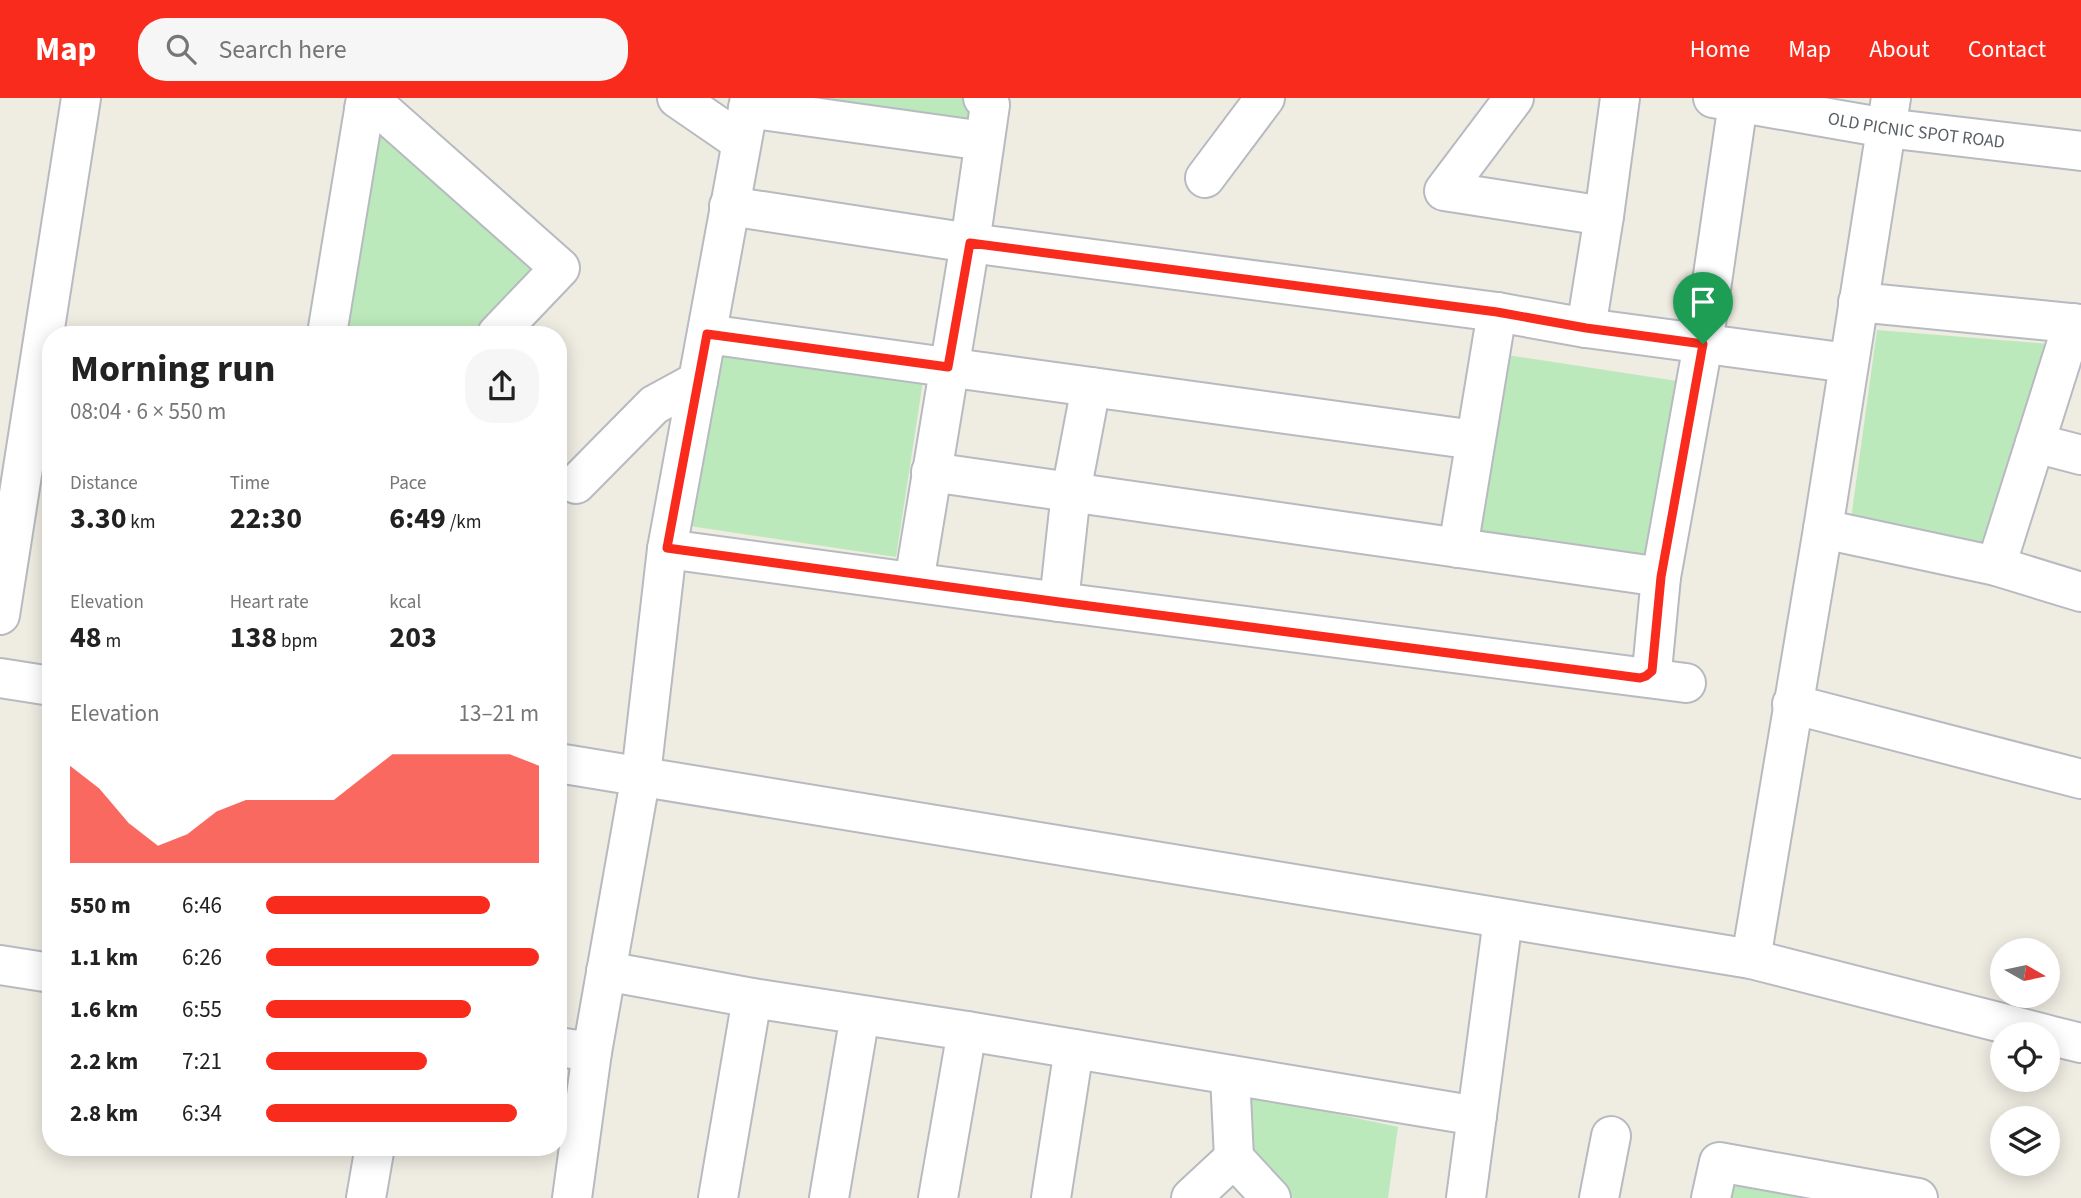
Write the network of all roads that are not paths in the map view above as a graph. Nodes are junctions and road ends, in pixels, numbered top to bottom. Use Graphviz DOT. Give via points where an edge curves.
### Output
graph roads {
  1 [pos="81,98"];
  2 [pos="677,98"];
  3 [pos="1265,98"];
  4 [pos="1514,98"];
  5 [pos="1620,98"];
  6 [pos="1725,100"];
  7 [pos="365,104"];
  8 [pos="1888,113"];
  9 [pos="986,115"];
  10 [pos="746,116"];
  11 [pos="2081,151"];
  12 [pos="1205,178"];
  13 [pos="729,206"];
  14 [pos="1604,216"];
  15 [pos="970,243"];
  16 [pos="1858,302"];
  17 [pos="1497,312"];
  18 [pos="2077,323"];
  19 [pos="45,326"];
  20 [pos="328,326"];
  21 [pos="505,326"];
  22 [pos="1586,328"];
  23 [pos="707,334"];
  24 [pos="1703,344"];
  25 [pos="42,347"];
  26 [pos="1848,363"];
  27 [pos="948,367"];
  28 [pos="698,381"];
  29 [pos="1091,387"];
  30 [pos="1475,440"];
  31 [pos="2035,443"];
  32 [pos="2081,455"];
  33 [pos="931,472"];
  34 [pos="576,484"];
  35 [pos="1071,492"];
  36 [pos="1823,529"];
  37 [pos="667,548"];
  38 [pos="1458,548"];
  39 [pos="1996,566"];
  40 [pos="1661,577"];
  41 [pos="914,582"];
  42 [pos="2081,592"];
  43 [pos="1059,602"];
  44 [pos="0,615"];
  45 [pos="1646,676"];
  46 [pos="0,678"];
  47 [pos="1686,683"];
  48 [pos="42,685"];
  49 [pos="1792,704"];
  50 [pos="567,764"];
  51 [pos="641,775"];
  52 [pos="2081,779"];
  53 [pos="1503,919"];
  54 [pos="1751,959"];
  55 [pos="0,965"];
  56 [pos="607,971"];
  57 [pos="42,972"];
  58 [pos="752,999"];
  59 [pos="860,1015"];
  60 [pos="1996,1022"];
  61 [pos="967,1031"];
  62 [pos="2060,1039"];
  63 [pos="2081,1044"];
  64 [pos="575,1049"];
  65 [pos="1074,1049"];
  66 [pos="1230,1075"];
  67 [pos="1477,1116"];
  68 [pos="1611,1136"];
  69 [pos="373,1156"];
  70 [pos="1234,1158"];
  71 [pos="1839,1191"];
  72 [pos="366,1198"];
  73 [pos="572,1198"];
  74 [pos="718,1198"];
  75 [pos="829,1198"];
  76 [pos="939,1198"];
  77 [pos="1051,1198"];
  78 [pos="1191,1198"];
  79 [pos="1271,1198"];
  80 [pos="1466,1198"];
  81 [pos="1599,1198"];
  82 [pos="1711,1198"];
  83 [pos="1918,1198"];
  1 -- 19 [label="street"];
  2 -- 10 [label="street"];
  3 -- 12 [label="street"];
  4 -- 14 [label="street" via="1444,191"];
  5 -- 14 [label="street"];
  6 -- 8 [label="street, OLD PICNIC SPOT ROAD"];
  6 -- 24 [label="street"];
  7 -- 20 [label="street"];
  7 -- 21 [label="street" via="383,111 560,268"];
  8 -- 11 [label="street, OLD PICNIC SPOT ROAD"];
  8 -- 16 [label="street"];
  9 -- 10 [label="street"];
  9 -- 15 [label="street"];
  10 -- 13 [label="street"];
  13 -- 15 [label="street"];
  13 -- 23 [label="street"];
  14 -- 22 [label="street"];
  15 -- 17 [label="street"];
  15 -- 27 [label="street"];
  16 -- 18 [label="street"];
  16 -- 26 [label="street"];
  17 -- 22 [label="street"];
  17 -- 30 [label="street"];
  18 -- 31 [label="street"];
  22 -- 24 [label="street"];
  23 -- 27 [label="street"];
  23 -- 28 [label="street"];
  24 -- 26 [label="street"];
  24 -- 40 [label="street"];
  25 -- 44 [label="street"];
  26 -- 36 [label="street"];
  27 -- 29 [label="street"];
  27 -- 33 [label="street"];
  28 -- 34 [label="street" via="654,405"];
  28 -- 37 [label="street"];
  29 -- 30 [label="street"];
  29 -- 35 [label="street"];
  30 -- 38 [label="street"];
  31 -- 32 [label="street"];
  31 -- 39 [label="street"];
  33 -- 35 [label="street"];
  33 -- 41 [label="street"];
  35 -- 38 [label="street"];
  35 -- 43 [label="street"];
  36 -- 39 [label="street"];
  36 -- 49 [label="street"];
  37 -- 41 [label="street"];
  37 -- 51 [label="street"];
  38 -- 40 [label="street"];
  39 -- 42 [label="street"];
  40 -- 45 [label="street" via="1652,671"];
  41 -- 43 [label="street"];
  43 -- 45 [label="street"];
  45 -- 47 [label="street"];
  46 -- 48 [label="street"];
  49 -- 52 [label="street"];
  49 -- 54 [label="street"];
  50 -- 51 [label="street"];
  51 -- 53 [label="street"];
  51 -- 56 [label="street"];
  53 -- 54 [label="street"];
  53 -- 67 [label="street"];
  54 -- 60 [label="street"];
  55 -- 57 [label="street"];
  56 -- 58 [label="street"];
  56 -- 64 [label="street"];
  58 -- 59 [label="street"];
  58 -- 74 [label="street"];
  59 -- 61 [label="street"];
  59 -- 75 [label="street"];
  61 -- 65 [label="street"];
  61 -- 76 [label="street"];
  62 -- 63 [label="street"];
  64 -- 73 [label="street"];
  65 -- 66 [label="street"];
  65 -- 77 [label="street"];
  66 -- 67 [label="street"];
  66 -- 70 [label="street"];
  67 -- 80 [label="street"];
  68 -- 81 [label="street"];
  69 -- 72 [label="street"];
  70 -- 78 [label="street"];
  70 -- 79 [label="street"];
  71 -- 82 [label="street" via="1719,1163"];
  71 -- 83 [label="street"];
}
